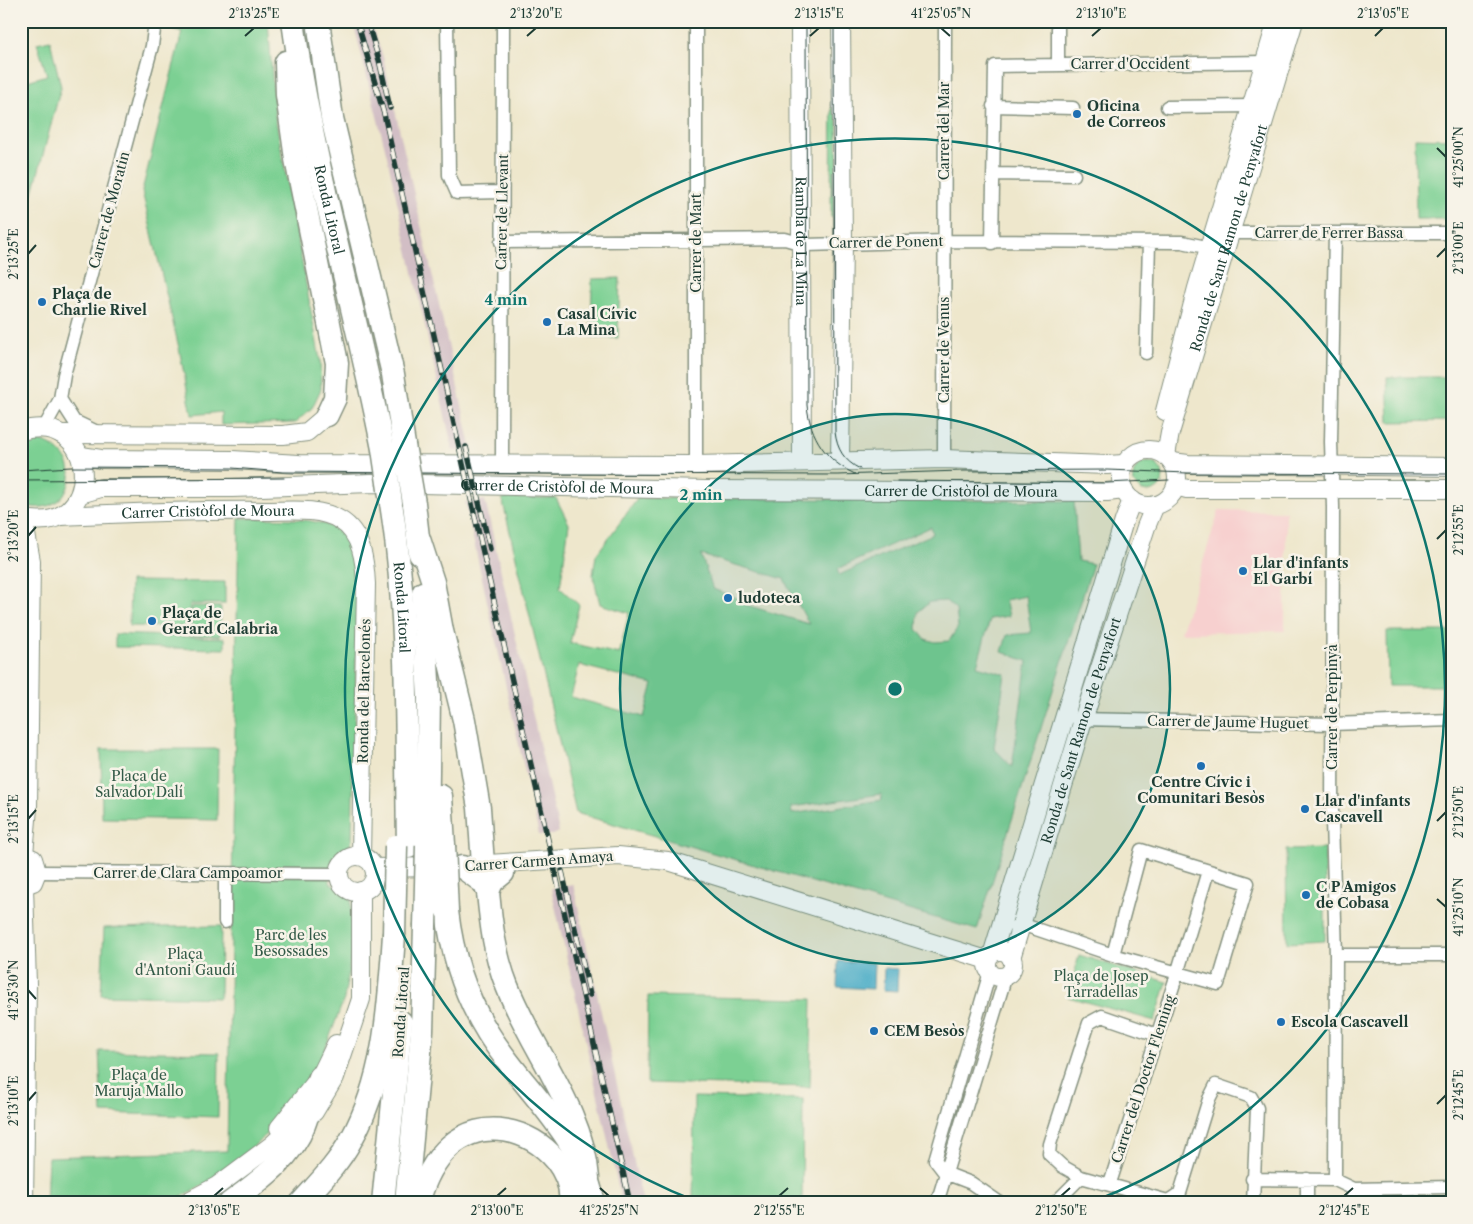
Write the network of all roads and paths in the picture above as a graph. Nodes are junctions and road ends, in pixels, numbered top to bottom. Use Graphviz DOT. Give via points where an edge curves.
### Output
graph roads {
  1 [pos="155,21"];
  2 [pos="291,21"];
  3 [pos="318,21"];
  4 [pos="447,21"];
  5 [pos="504,21"];
  6 [pos="696,21"];
  7 [pos="800,21"];
  8 [pos="841,21"];
  9 [pos="944,21"];
  10 [pos="1058,21"];
  11 [pos="1277,21"];
  12 [pos="1294,21"];
  13 [pos="1266,62"];
  14 [pos="1058,64"];
  15 [pos="993,106"];
  16 [pos="1253,106"];
  17 [pos="1166,107"];
  18 [pos="1073,108"];
  19 [pos="993,174"];
  20 [pos="1074,175"];
  21 [pos="502,192"];
  22 [pos="1230,233"];
  23 [pos="1335,233"];
  24 [pos="1452,233"];
  25 [pos="696,241"];
  26 [pos="945,241"];
  27 [pos="501,242"];
  28 [pos="1149,242"];
  29 [pos="800,243"];
  30 [pos="843,243"];
  31 [pos="992,243"];
  32 [pos="1211,248"];
  33 [pos="1146,353"];
  34 [pos="60,399"];
  35 [pos="327,415"];
  36 [pos="44,428"];
  37 [pos="21,431"];
  38 [pos="61,434"];
  39 [pos="101,434"];
  40 [pos="393,447"];
  41 [pos="81,456"];
  42 [pos="1165,456"];
  43 [pos="944,459"];
  44 [pos="802,461"];
  45 [pos="840,461"];
  46 [pos="502,463"];
  47 [pos="1124,464"];
  48 [pos="696,465"];
  49 [pos="1331,466"];
  50 [pos="1452,467"];
  51 [pos="1176,486"];
  52 [pos="1452,489"];
  53 [pos="1332,490"];
  54 [pos="80,494"];
  55 [pos="1128,495"];
  56 [pos="1155,505"];
  57 [pos="22,518"];
  58 [pos="55,518"];
  59 [pos="350,529"];
  60 [pos="419,539"];
  61 [pos="31,556"];
  62 [pos="1064,719"];
  63 [pos="1083,720"];
  64 [pos="1452,720"];
  65 [pos="1332,724"];
  66 [pos="419,846"];
  67 [pos="23,854"];
  68 [pos="361,856"];
  69 [pos="480,869"];
  70 [pos="1208,871"];
  71 [pos="37,872"];
  72 [pos="225,874"];
  73 [pos="339,874"];
  74 [pos="369,880"];
  75 [pos="22,886"];
  76 [pos="225,922"];
  77 [pos="1022,924"];
  78 [pos="408,929"];
  79 [pos="1000,931"];
  80 [pos="1113,955"];
  81 [pos="1336,955"];
  82 [pos="1452,955"];
  83 [pos="994,965"];
  84 [pos="360,970"];
  85 [pos="1177,974"];
  86 [pos="1157,1035"];
  87 [pos="320,1077"];
  88 [pos="24,1100"];
  89 [pos="306,1117"];
  90 [pos="281,1147"];
  91 [pos="249,1163"];
  92 [pos="945,1173"];
  93 [pos="1081,1177"];
  94 [pos="588,1178"];
  95 [pos="1252,1179"];
  96 [pos="1307,1179"];
  97 [pos="1335,1180"];
  98 [pos="1110,1184"];
  99 [pos="1452,1187"];
  100 [pos="1354,1189"];
  101 [pos="384,1200"];
  102 [pos="410,1202"];
  103 [pos="24,1203"];
  104 [pos="34,1203"];
  105 [pos="185,1203"];
  106 [pos="230,1203"];
  107 [pos="301,1203"];
  108 [pos="570,1203"];
  109 [pos="594,1203"];
  110 [pos="937,1203"];
  111 [pos="1000,1203"];
  112 [pos="1055,1203"];
  113 [pos="1252,1203"];
  114 [pos="1307,1203"];
  115 [pos="1354,1203"];
  1 -- 34 [label="street, Carrer de Moratin" via="151,50"];
  2 -- 35 [label="highway" via="286,66 287,95 306,212 337,362 335,398"];
  2 -- 40 [label="highway, Ronda Litoral" via="309,125 358,330"];
  3 -- 40 [label="highway, Ronda Litoral" via="332,118 391,364"];
  4 -- 21 [label="street" via="449,175 457,193"];
  5 -- 21 [label="street, Carrer de Llevant"];
  6 -- 25 [label="street, Carrer de Mart"];
  7 -- 29 [label="street, Rambla de La Mina"];
  8 -- 30 [label="street"];
  9 -- 26 [label="street, Carrer del Mar"];
  10 -- 14 [label="street"];
  11 -- 13 [label="street, Ronda de Sant Ramon de Penyafort"];
  12 -- 22 [label="street, Ronda de Sant Ramon de Penyafort"];
  13 -- 14 [label="street, Carrer d'Occident"];
  13 -- 16 [label="street, Ronda de Sant Ramon de Penyafort"];
  14 -- 15 [label="street, Carrer d'Occident" via="995,66"];
  15 -- 18 [label="street"];
  15 -- 19 [label="street"];
  16 -- 17 [label="street"];
  16 -- 32 [label="street, Ronda de Sant Ramon de Penyafort"];
  19 -- 20 [label="street"];
  19 -- 31 [label="street"];
  21 -- 27 [label="street, Carrer de Llevant"];
  22 -- 23 [label="street, Carrer de Ferrer Bassa"];
  22 -- 32 [label="street"];
  22 -- 42 [label="street, Ronda de Sant Ramon de Penyafort"];
  23 -- 24 [label="street, Carrer de Ferrer Bassa"];
  23 -- 49 [label="street, Carrer de Perpinyà"];
  25 -- 27 [label="street, Carrer de Ponent"];
  25 -- 29 [label="street, Carrer de Ponent" via="785,239"];
  25 -- 48 [label="street, Carrer de Mart"];
  26 -- 30 [label="street, Carrer de Ponent"];
  26 -- 31 [label="street, Carrer de Ponent"];
  26 -- 43 [label="street, Carrer de Venus"];
  27 -- 46 [label="street, Carrer de Llevant"];
  28 -- 31 [label="street, Carrer de Ponent"];
  28 -- 32 [label="street, Carrer de Ponent" via="1182,242"];
  28 -- 33 [label="street"];
  29 -- 30 [label="street, Carrer de Ponent"];
  29 -- 44 [label="street, Rambla de La Mina"];
  30 -- 45 [label="street"];
  32 -- 42 [label="street, Ronda de Sant Ramon de Penyafort" via="1197,288 1159,434"];
  34 -- 36 [label="street, Carrer de Moratin"];
  34 -- 39 [label="street" via="74,421"];
  35 -- 39 [label="street" via="307,432 283,435"];
  36 -- 37 [label="street"];
  36 -- 38 [label="street"];
  38 -- 39 [label="street"];
  38 -- 41 [label="street"];
  40 -- 60 [label="highway, Ronda Litoral, bridge" via="414,503"];
  40 -- 66 [label="highway, Ronda Litoral, bridge" via="391,503 404,613 406,744"];
  41 -- 46 [label="street, Carrer de Cristòfol de Moura" via="299,464"];
  41 -- 54 [label="street" via="84,474"];
  42 -- 47 [label="street" via="1146,450 1137,452"];
  42 -- 49 [label="street"];
  42 -- 51 [label="street" via="1176,468"];
  43 -- 45 [label="street, Carrer de Cristòfol de Moura"];
  43 -- 47 [label="street, Carrer de Cristòfol de Moura"];
  44 -- 45 [label="street, Carrer de Cristòfol de Moura"];
  44 -- 48 [label="street, Carrer de Cristòfol de Moura"];
  46 -- 48 [label="street, Carrer de Cristòfol de Moura"];
  47 -- 55 [label="street" via="1121,473"];
  49 -- 50 [label="street"];
  49 -- 53 [label="street, Carrer de Perpinyà"];
  51 -- 53 [label="street"];
  51 -- 56 [label="street" via="1166,501"];
  52 -- 53 [label="street"];
  53 -- 65 [label="street, Carrer de Perpinyà"];
  54 -- 55 [label="street, Carrer de Cristòfol de Moura" via="101,488 371,483 707,490 1107,492"];
  54 -- 58 [label="street" via="72,507"];
  55 -- 56 [label="street" via="1142,505"];
  55 -- 62 [label="street, Ronda de Sant Ramon de Penyafort" via="1124,521"];
  56 -- 63 [label="street, Ronda de Sant Ramon de Penyafort"];
  57 -- 58 [label="street" via="39,521"];
  57 -- 61 [label="street"];
  58 -- 59 [label="street, Carrer Cristòfol de Moura" via="206,510 302,512 326,513"];
  58 -- 61 [label="street" via="40,532"];
  59 -- 68 [label="street, Ronda del Barcelonés" via="365,561 366,584"];
  60 -- 66 [label="highway, Ronda Litoral" via="429,698"];
  60 -- 69 [label="highway" via="433,582 464,720 480,808"];
  61 -- 67 [label="street" via="28,815"];
  62 -- 63 [label="street, Carrer de Jaume Huguet"];
  62 -- 79 [label="street, Ronda de Sant Ramon de Penyafort"];
  63 -- 65 [label="street, Carrer de Jaume Huguet"];
  63 -- 77 [label="street, Ronda de Sant Ramon de Penyafort"];
  64 -- 65 [label="street, Carrer de Jaume Huguet"];
  65 -- 81 [label="street, Carrer de Perpinyà"];
  66 -- 78 [label="highway, Ronda Litoral"];
  66 -- 94 [label="highway, bridge" via="447,911 458,967 487,1033 571,1143"];
  67 -- 71 [label="street" via="36,863"];
  68 -- 73 [label="street" via="346,859"];
  68 -- 74 [label="street" via="368,860"];
  69 -- 74 [label="street, Carrer Carmen Amaya"];
  69 -- 83 [label="street, Carrer Carmen Amaya" via="635,857 668,861"];
  69 -- 94 [label="highway" via="488,892 497,956 507,985 582,1142"];
  70 -- 80 [label="street" via="1141,850"];
  70 -- 85 [label="street, Carrer del Doctor Fleming"];
  70 -- 85 [label="street" via="1248,884 1218,984"];
  71 -- 72 [label="street, Carrer de Clara Campoamor"];
  71 -- 75 [label="street" via="33,882"];
  72 -- 73 [label="street, Carrer de Clara Campoamor"];
  72 -- 76 [label="street"];
  73 -- 74 [label="street" via="348,889"];
  74 -- 84 [label="street"];
  75 -- 88 [label="street" via="27,984"];
  77 -- 79 [label="street"];
  77 -- 80 [label="street"];
  77 -- 83 [label="street, Ronda de Sant Ramon de Penyafort" via="1011,958 1012,966"];
  78 -- 101 [label="highway, Ronda Litoral"];
  78 -- 102 [label="highway, Ronda Litoral" via="422,1031"];
  78 -- 107 [label="highway" via="374,1086 351,1140 333,1168"];
  79 -- 83 [label="street, Ronda de Sant Ramon de Penyafort"];
  80 -- 85 [label="street"];
  81 -- 82 [label="street"];
  81 -- 97 [label="street, Carrer de Perpinyà"];
  83 -- 92 [label="street, Ronda de Sant Ramon de Penyafort" via="935,1160"];
  84 -- 87 [label="street" via="331,1057"];
  84 -- 89 [label="street" via="361,999 335,1077 314,1112"];
  85 -- 86 [label="street, Carrer del Doctor Fleming"];
  86 -- 93 [label="street" via="1102,1016 1089,1023 1049,1154"];
  86 -- 98 [label="street, Carrer del Doctor Fleming"];
  87 -- 89 [label="highway"];
  87 -- 91 [label="street"];
  88 -- 103 [label="street"];
  88 -- 104 [label="street" via="35,1117"];
  89 -- 90 [label="highway" via="294,1144"];
  90 -- 91 [label="street"];
  90 -- 106 [label="highway" via="266,1175"];
  91 -- 105 [label="street" via="217,1186"];
  92 -- 110 [label="street"];
  92 -- 111 [label="street" via="971,1183"];
  93 -- 98 [label="street"];
  93 -- 112 [label="street"];
  94 -- 109 [label="highway"];
  95 -- 96 [label="street"];
  95 -- 98 [label="street" via="1257,1108 1251,1097 1243,1092 1214,1086 1180,1193 1168,1201"];
  95 -- 113 [label="street"];
  96 -- 97 [label="street"];
  96 -- 114 [label="street"];
  97 -- 100 [label="street"];
  99 -- 100 [label="street"];
  100 -- 115 [label="street"];
  102 -- 108 [label="highway" via="431,1168 450,1146 476,1133 497,1129 532,1138 547,1150 566,1176"];
}
